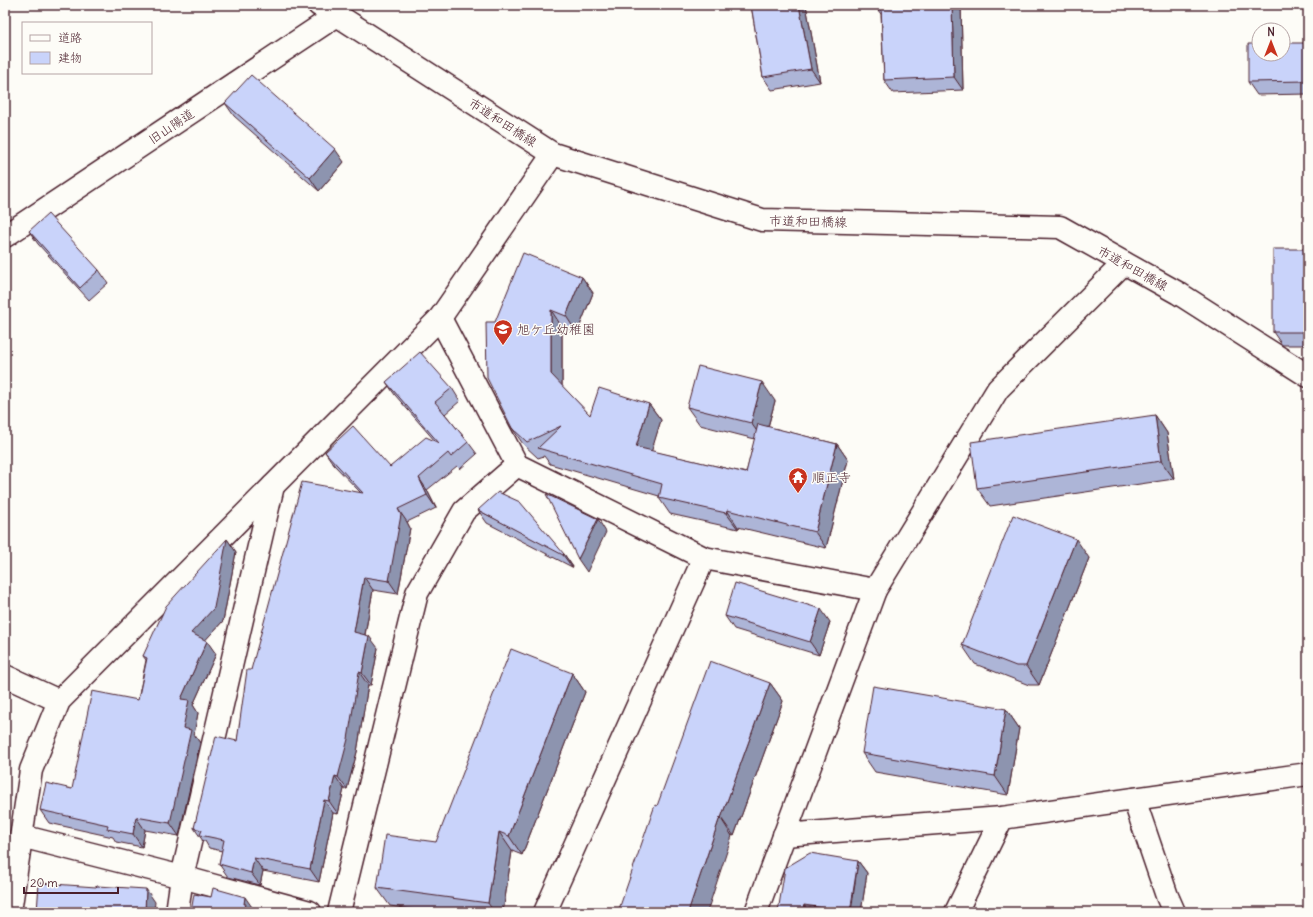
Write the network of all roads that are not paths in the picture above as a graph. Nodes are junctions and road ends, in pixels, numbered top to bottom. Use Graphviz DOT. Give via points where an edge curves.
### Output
graph roads {
  1 [pos="328,10"];
  2 [pos="554,154"];
  3 [pos="5,236"];
  4 [pos="1124,263"];
  5 [pos="440,318"];
  6 [pos="1308,376"];
  7 [pos="517,465"];
  8 [pos="273,486"];
  9 [pos="704,558"];
  10 [pos="875,590"];
  11 [pos="5,676"];
  12 [pos="59,701"];
  13 [pos="1308,774"];
  14 [pos="1134,799"];
  15 [pos="1002,818"];
  16 [pos="784,835"];
  17 [pos="21,836"];
  18 [pos="182,877"];
  19 [pos="1167,907"];
  20 [pos="10,912"];
  21 [pos="177,912"];
  22 [pos="310,912"];
  23 [pos="339,912"];
  24 [pos="545,912"];
  25 [pos="756,912"];
  26 [pos="956,912"];
  1 -- 2 [label="street, 市道和田橋線"];
  1 -- 3 [label="street, 旧山陽道"];
  2 -- 4 [label="street, 市道和田橋線" via="762,220 1060,227"];
  2 -- 5 [label="street"];
  4 -- 6 [label="street, 市道和田橋線" via="1178,293"];
  4 -- 10 [label="street" via="998,389"];
  5 -- 7 [label="street"];
  5 -- 8 [label="street"];
  7 -- 9 [label="street"];
  7 -- 23 [label="street" via="464,511 417,593"];
  8 -- 12 [label="street"];
  8 -- 18 [label="street"];
  9 -- 10 [label="street"];
  9 -- 24 [label="street"];
  10 -- 16 [label="street"];
  11 -- 12 [label="street"];
  12 -- 17 [label="street" via="31,770"];
  13 -- 14 [label="street"];
  14 -- 15 [label="street"];
  14 -- 19 [label="street"];
  15 -- 16 [label="street"];
  15 -- 26 [label="street"];
  16 -- 25 [label="street"];
  17 -- 18 [label="street"];
  17 -- 20 [label="street"];
  18 -- 21 [label="street"];
  18 -- 22 [label="street"];
}
